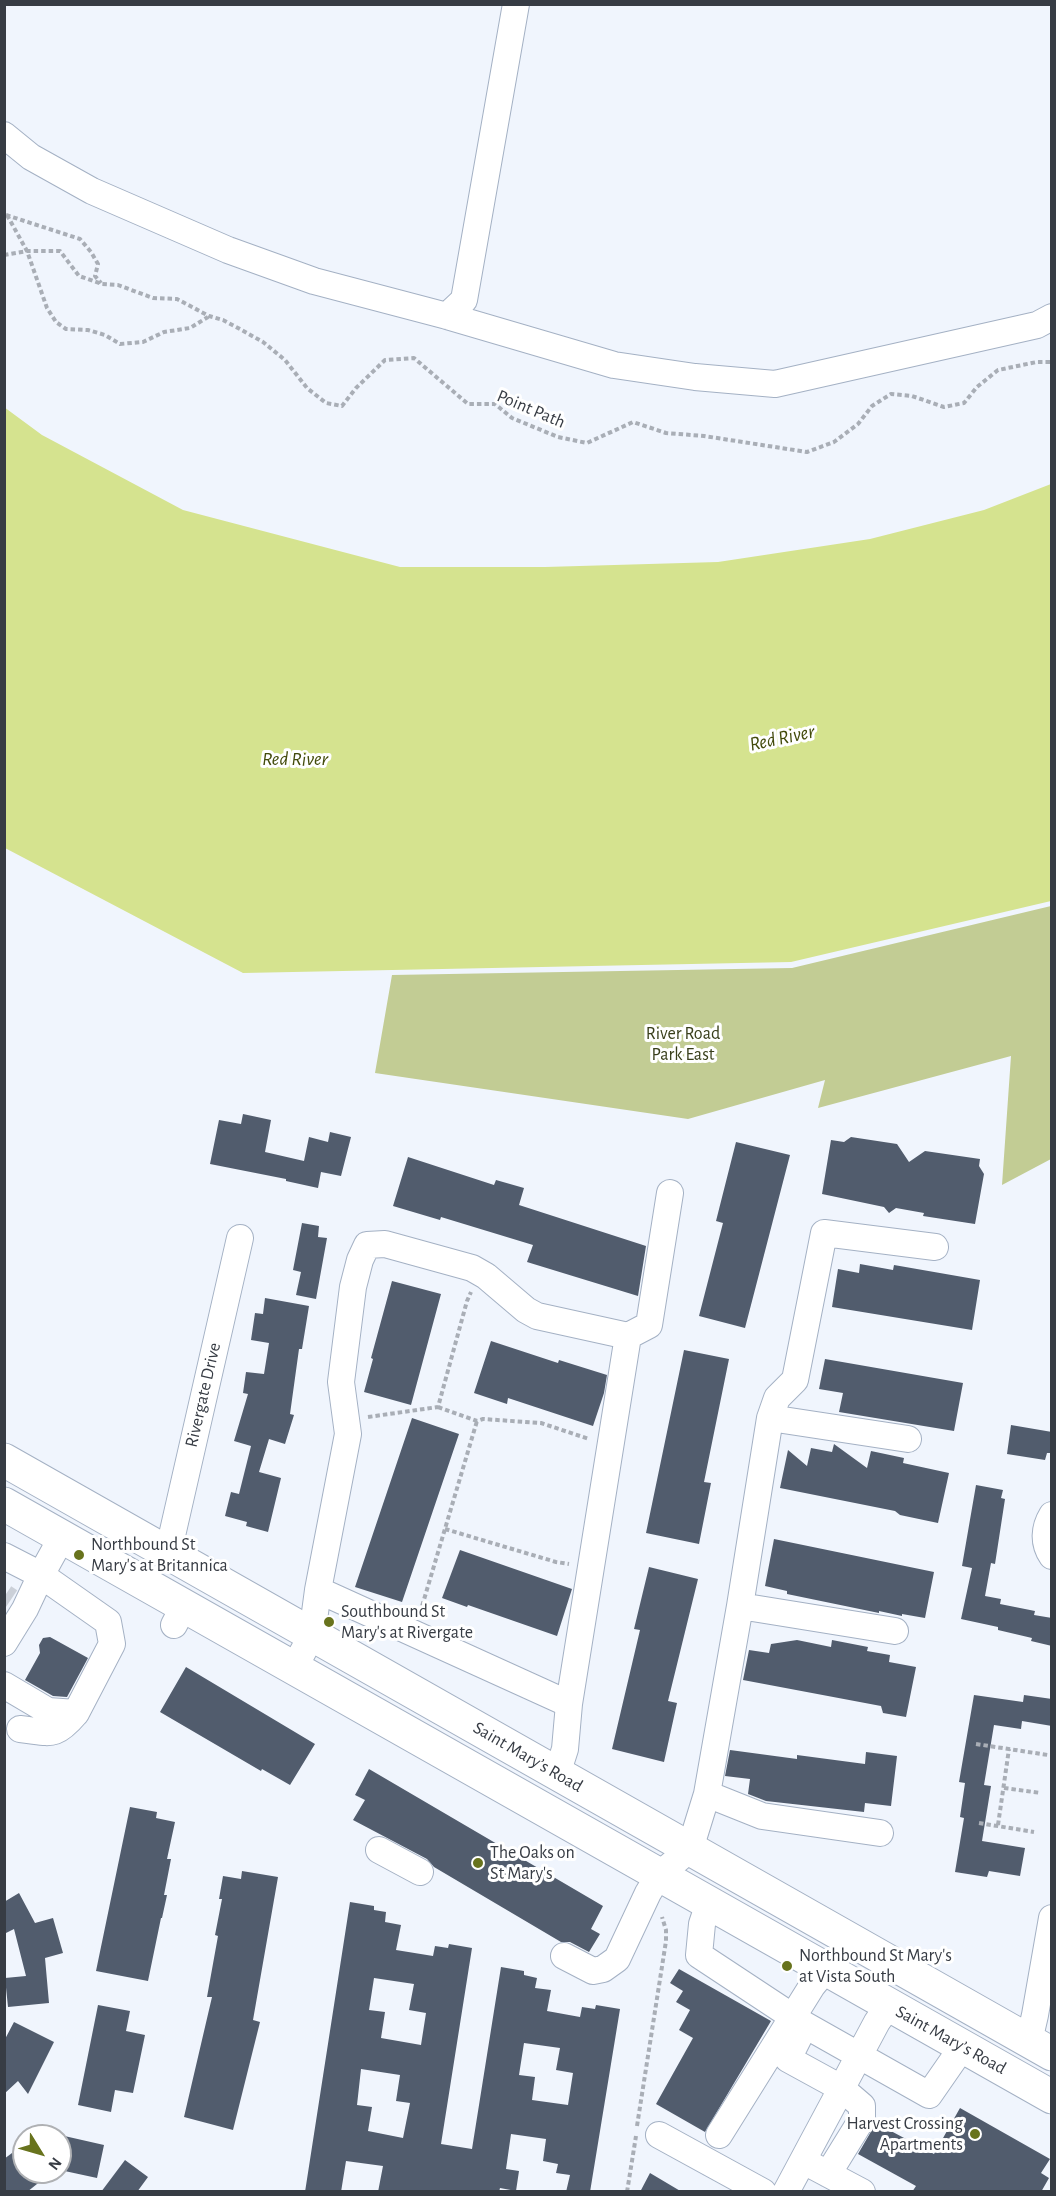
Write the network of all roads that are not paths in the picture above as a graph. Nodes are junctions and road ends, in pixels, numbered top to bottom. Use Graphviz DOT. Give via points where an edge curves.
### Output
graph roads {
  1 [pos="516,4"];
  2 [pos="4,135"];
  3 [pos="447,316"];
  4 [pos="1052,317"];
  5 [pos="670,1194"];
  6 [pos="240,1238"];
  7 [pos="935,1247"];
  8 [pos="628,1336"];
  9 [pos="770,1418"];
  10 [pos="908,1439"];
  11 [pos="4,1460"];
  12 [pos="13,1512"];
  13 [pos="1052,1515"];
  14 [pos="62,1537"];
  15 [pos="168,1553"];
  16 [pos="4,1556"];
  17 [pos="1052,1556"];
  18 [pos="41,1575"];
  19 [pos="318,1590"];
  20 [pos="740,1606"];
  21 [pos="895,1631"];
  22 [pos="312,1635"];
  23 [pos="5,1641"];
  24 [pos="294,1668"];
  25 [pos="4,1685"];
  26 [pos="569,1704"];
  27 [pos="76,1713"];
  28 [pos="20,1729"];
  29 [pos="557,1774"];
  30 [pos="707,1794"];
  31 [pos="880,1833"];
  32 [pos="690,1849"];
  33 [pos="379,1850"];
  34 [pos="420,1872"];
  35 [pos="658,1875"];
  36 [pos="709,1904"];
  37 [pos="1052,1918"];
  38 [pos="564,1956"];
  39 [pos="825,1969"];
  40 [pos="938,1990"];
  41 [pos="889,2005"];
  42 [pos="799,2021"];
  43 [pos="963,2046"];
  44 [pos="1040,2047"];
  45 [pos="859,2055"];
  46 [pos="841,2088"];
  47 [pos="1052,2097"];
  48 [pos="659,2135"];
  49 [pos="719,2135"];
  50 [pos="802,2160"];
  51 [pos="828,2174"];
  52 [pos="762,2192"];
  53 [pos="786,2192"];
  54 [pos="862,2192"];
  1 -- 3 [label="street" via="464,300"];
  2 -- 3 [label="street" via="31,157 93,191 228,250 314,281"];
  3 -- 4 [label="street" via="614,365 775,384 1037,325"];
  5 -- 8 [label="street" via="649,1325"];
  6 -- 15 [label="street, Rivergate Drive"];
  7 -- 9 [label="street" via="824,1233 795,1380 777,1398"];
  8 -- 19 [label="street" via="537,1316 472,1268 385,1244 367,1245 353,1287 340,1382 348,1434"];
  8 -- 26 [label="street"];
  9 -- 10 [label="street"];
  9 -- 20 [label="street"];
  11 -- 15 [label="main road, Saint Mary’s Road"];
  12 -- 14 [label="main road, Saint Mary’s Road"];
  13 -- 17 [label="street" via="1045,1539"];
  14 -- 18 [label="street"];
  14 -- 24 [label="main road, Saint Mary’s Road" via="179,1616"];
  15 -- 22 [label="main road, Saint Mary’s Road"];
  16 -- 18 [label="street"];
  18 -- 23 [label="street" via="17,1605"];
  18 -- 27 [label="street" via="108,1622 112,1644"];
  19 -- 22 [label="street"];
  19 -- 26 [label="street"];
  20 -- 21 [label="street"];
  20 -- 30 [label="street"];
  22 -- 24 [label="street"];
  22 -- 29 [label="main road, Saint Mary’s Road"];
  24 -- 35 [label="main road, Saint Mary’s Road"];
  25 -- 27 [label="street" via="48,1711"];
  26 -- 29 [label="street" via="565,1749"];
  27 -- 28 [label="street" via="63,1728 53,1732"];
  29 -- 32 [label="main road, Saint Mary’s Road"];
  30 -- 31 [label="street" via="762,1816"];
  30 -- 32 [label="street"];
  32 -- 35 [label="street"];
  32 -- 40 [label="main road, Saint Mary’s Road"];
  33 -- 34 [label="street"];
  35 -- 36 [label="main road, Saint Mary’s Road"];
  35 -- 38 [label="street" via="616,1959 593,1971"];
  36 -- 39 [label="main road, Saint Mary’s Road"];
  36 -- 42 [label="street" via="702,1924 699,1955"];
  37 -- 44 [label="street" via="1035,2014"];
  39 -- 41 [label="main road, Saint Mary’s Road"];
  39 -- 42 [label="street"];
  40 -- 41 [label="main road"];
  40 -- 44 [label="main road, Saint Mary’s Road"];
  41 -- 43 [label="main road, Saint Mary’s Road"];
  41 -- 45 [label="street"];
  42 -- 45 [label="street"];
  42 -- 46 [label="street" via="788,2059"];
  42 -- 49 [label="street"];
  43 -- 45 [label="street" via="929,2095"];
  43 -- 47 [label="main road, Saint Mary’s Road"];
  45 -- 46 [label="street"];
  46 -- 50 [label="street"];
  46 -- 51 [label="street" via="862,2106 862,2119"];
  48 -- 52 [label="street"];
  50 -- 51 [label="street"];
  50 -- 53 [label="street"];
  51 -- 54 [label="street"];
}
